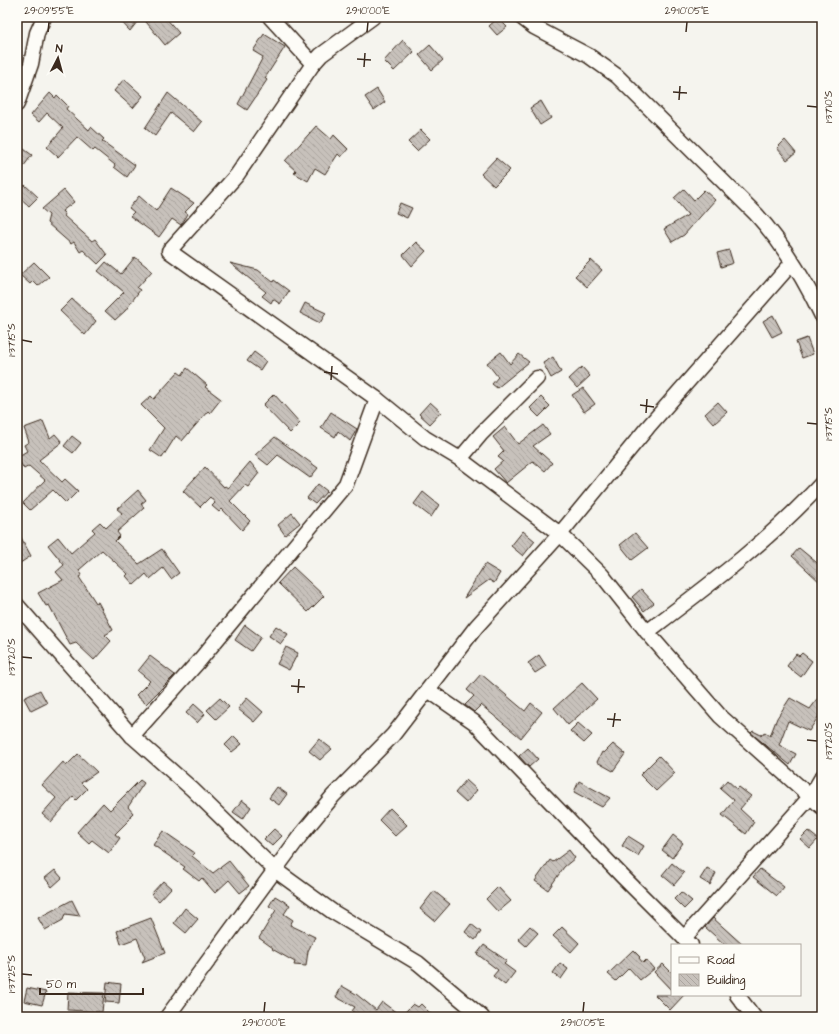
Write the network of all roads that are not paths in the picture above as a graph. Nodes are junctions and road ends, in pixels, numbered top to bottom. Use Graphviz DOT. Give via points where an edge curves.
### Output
graph roads {
  1 [pos="44,17"];
  2 [pos="270,17"];
  3 [pos="373,17"];
  4 [pos="521,17"];
  5 [pos="313,64"];
  6 [pos="17,104"];
  7 [pos="792,263"];
  8 [pos="822,316"];
  9 [pos="537,378"];
  10 [pos="377,399"];
  11 [pos="460,459"];
  12 [pos="822,483"];
  13 [pos="560,534"];
  14 [pos="17,605"];
  15 [pos="647,632"];
  16 [pos="428,690"];
  17 [pos="132,736"];
  18 [pos="822,776"];
  19 [pos="811,796"];
  20 [pos="822,807"];
  21 [pos="275,870"];
  22 [pos="688,941"];
  23 [pos="738,996"];
  24 [pos="167,1017"];
  25 [pos="482,1017"];
  26 [pos="754,1017"];
  1 -- 6 [label="street" via="37,32"];
  2 -- 5 [label="street"];
  3 -- 5 [label="street" via="321,55"];
  4 -- 7 [label="street" via="534,27 589,56 617,76 756,214 774,234"];
  5 -- 10 [label="street" via="237,175 169,251"];
  7 -- 8 [label="street" via="812,294"];
  7 -- 13 [label="street" via="648,427"];
  9 -- 11 [label="street" via="481,434"];
  10 -- 11 [label="street" via="425,438"];
  10 -- 17 [label="street" via="346,484 199,661"];
  11 -- 13 [label="street"];
  12 -- 15 [label="street" via="743,559"];
  13 -- 15 [label="street" via="602,575"];
  13 -- 16 [label="street" via="476,627"];
  14 -- 17 [label="street"];
  15 -- 19 [label="street" via="720,716"];
  16 -- 21 [label="street" via="389,739 333,796"];
  16 -- 22 [label="street" via="474,722"];
  17 -- 21 [label="street"];
  18 -- 19 [label="street"];
  19 -- 20 [label="street"];
  19 -- 22 [label="street"];
  21 -- 24 [label="street"];
  21 -- 25 [label="street" via="333,912 418,963"];
  23 -- 26 [label="street"];
}
